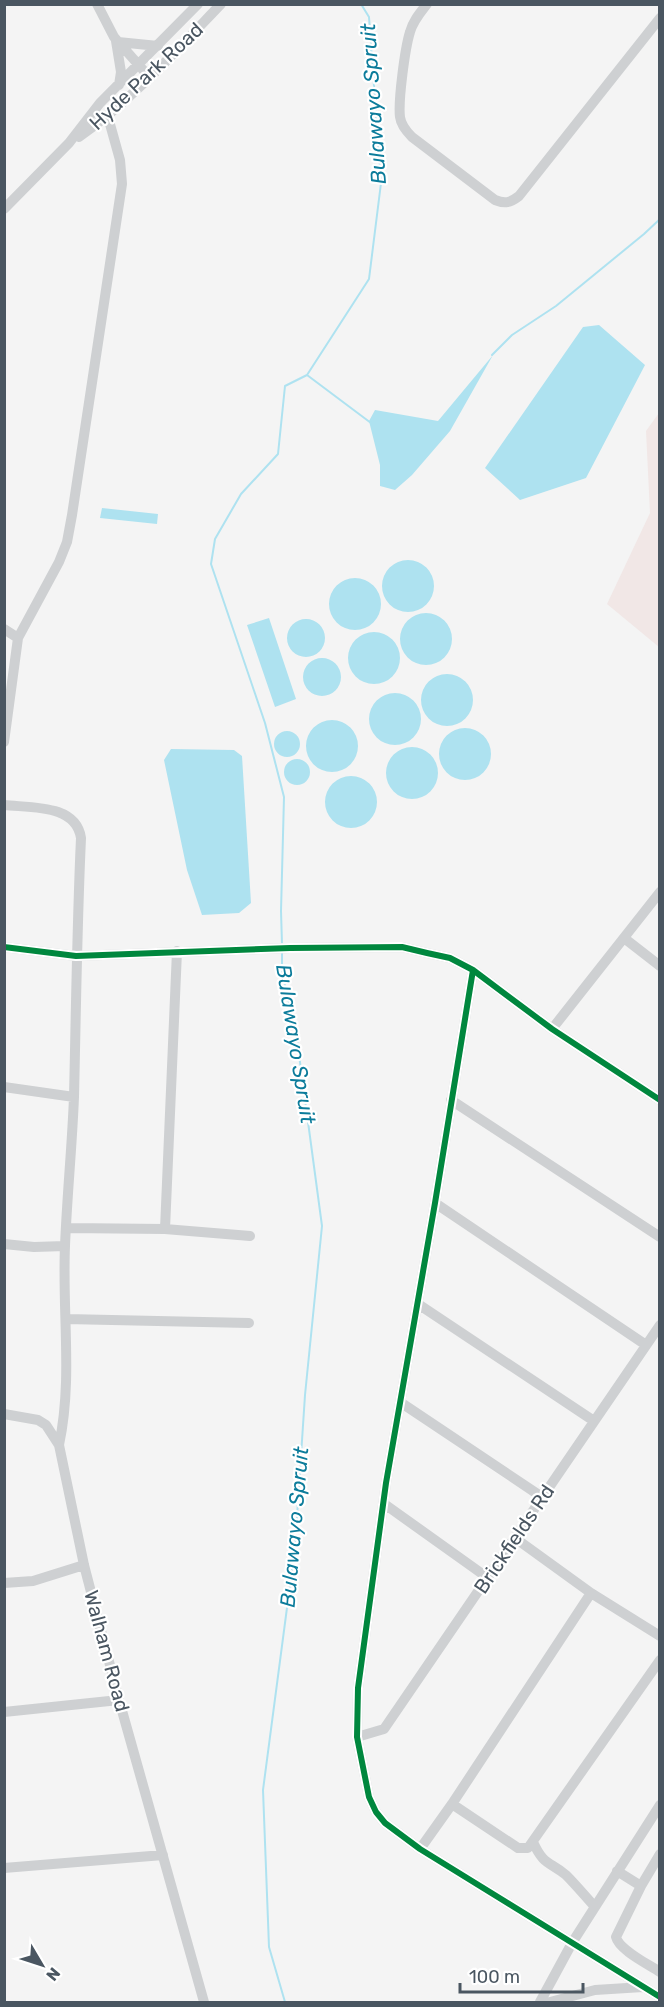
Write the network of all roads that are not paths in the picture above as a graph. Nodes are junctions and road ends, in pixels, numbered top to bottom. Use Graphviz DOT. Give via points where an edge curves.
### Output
graph roads {
  1 [pos="97,4"];
  2 [pos="198,4"];
  3 [pos="221,4"];
  4 [pos="427,4"];
  5 [pos="185,18"];
  6 [pos="660,18"];
  7 [pos="197,29"];
  8 [pos="117,40"];
  9 [pos="158,46"];
  10 [pos="139,65"];
  11 [pos="150,78"];
  12 [pos="119,85"];
  13 [pos="108,117"];
  14 [pos="69,144"];
  15 [pos="4,209"];
  16 [pos="4,629"];
  17 [pos="18,638"];
  18 [pos="4,742"];
  19 [pos="4,805"];
  20 [pos="660,892"];
  21 [pos="624,938"];
  22 [pos="4,947"];
  23 [pos="177,951"];
  24 [pos="76,956"];
  25 [pos="660,966"];
  26 [pos="473,970"];
  27 [pos="552,1029"];
  28 [pos="4,1087"];
  29 [pos="74,1097"];
  30 [pos="452,1100"];
  31 [pos="660,1100"];
  32 [pos="435,1203"];
  33 [pos="67,1228"];
  34 [pos="165,1229"];
  35 [pos="250,1236"];
  36 [pos="660,1237"];
  37 [pos="4,1244"];
  38 [pos="65,1246"];
  39 [pos="418,1304"];
  40 [pos="66,1319"];
  41 [pos="249,1323"];
  42 [pos="660,1325"];
  43 [pos="646,1345"];
  44 [pos="400,1402"];
  45 [pos="4,1414"];
  46 [pos="594,1421"];
  47 [pos="59,1445"];
  48 [pos="542,1497"];
  49 [pos="383,1503"];
  50 [pos="515,1538"];
  51 [pos="84,1565"];
  52 [pos="489,1578"];
  53 [pos="4,1583"];
  54 [pos="591,1593"];
  55 [pos="660,1636"];
  56 [pos="660,1660"];
  57 [pos="119,1700"];
  58 [pos="4,1712"];
  59 [pos="357,1737"];
  60 [pos="452,1804"];
  61 [pos="660,1805"];
  62 [pos="533,1842"];
  63 [pos="420,1849"];
  64 [pos="660,1854"];
  65 [pos="163,1855"];
  66 [pos="4,1868"];
  67 [pos="617,1871"];
  68 [pos="640,1886"];
  69 [pos="595,1907"];
  70 [pos="572,1943"];
  71 [pos="660,1972"];
  72 [pos="644,1987"];
  73 [pos="660,1997"];
  74 [pos="204,2002"];
  75 [pos="540,2002"];
  76 [pos="550,2002"];
  1 -- 8 [label="street"];
  2 -- 5 [label="street, Hyde Park Road"];
  3 -- 7 [label="street, Hyde Park Road"];
  4 -- 6 [label="street" via="410,31 400,118 412,137 503,203 519,196"];
  5 -- 7 [label="street"];
  5 -- 9 [label="street, Hyde Park Road"];
  7 -- 11 [label="street, Hyde Park Road"];
  8 -- 9 [label="street"];
  8 -- 10 [label="street"];
  8 -- 12 [label="street"];
  9 -- 10 [label="street, Hyde Park Road"];
  10 -- 11 [label="street"];
  10 -- 12 [label="street, Hyde Park Road"];
  11 -- 13 [label="street, Hyde Park Road"];
  12 -- 14 [label="street, Hyde Park Road"];
  13 -- 14 [label="street, Hyde Park Road"];
  13 -- 17 [label="street" via="122,184 72,515 59,562"];
  14 -- 15 [label="street, Hyde Park Road"];
  16 -- 17 [label="street"];
  17 -- 18 [label="street"];
  19 -- 24 [label="street" via="57,811 79,828"];
  20 -- 21 [label="street"];
  21 -- 25 [label="street"];
  21 -- 27 [label="street"];
  22 -- 24 [label="street"];
  23 -- 24 [label="street"];
  23 -- 26 [label="street" via="402,947 450,958"];
  23 -- 34 [label="street"];
  24 -- 29 [label="street"];
  26 -- 27 [label="street"];
  26 -- 30 [label="street"];
  27 -- 31 [label="street"];
  28 -- 29 [label="street"];
  29 -- 33 [label="street"];
  30 -- 32 [label="street"];
  30 -- 36 [label="street"];
  32 -- 39 [label="street"];
  32 -- 43 [label="street"];
  33 -- 34 [label="street"];
  33 -- 38 [label="street"];
  34 -- 35 [label="street"];
  37 -- 38 [label="street"];
  38 -- 40 [label="street"];
  39 -- 44 [label="street"];
  39 -- 46 [label="street"];
  40 -- 41 [label="street"];
  40 -- 47 [label="street" via="65,1417"];
  42 -- 43 [label="street, Brickfields Rd"];
  43 -- 46 [label="street, Brickfields Rd"];
  44 -- 48 [label="street"];
  44 -- 49 [label="street"];
  45 -- 47 [label="street" via="38,1420"];
  46 -- 48 [label="street, Brickfields Rd"];
  47 -- 51 [label="street, Walham Road"];
  48 -- 50 [label="street, Brickfields Rd"];
  49 -- 52 [label="street"];
  49 -- 59 [label="street" via="358,1688"];
  50 -- 52 [label="street, Brickfields Rd"];
  50 -- 54 [label="street"];
  51 -- 53 [label="street" via="33,1581"];
  51 -- 57 [label="street, Walham Road"];
  52 -- 59 [label="street, Brickfields Rd" via="384,1730"];
  54 -- 55 [label="street"];
  54 -- 60 [label="street"];
  56 -- 62 [label="street"];
  57 -- 58 [label="street"];
  57 -- 65 [label="street, Walham Road"];
  59 -- 63 [label="street" via="369,1797 376,1812"];
  60 -- 62 [label="street" via="518,1848 528,1848"];
  60 -- 63 [label="street"];
  61 -- 67 [label="street"];
  62 -- 69 [label="street" via="546,1863 564,1874"];
  63 -- 70 [label="street"];
  64 -- 68 [label="street"];
  65 -- 66 [label="street"];
  65 -- 74 [label="street, Walham Road"];
  67 -- 68 [label="street"];
  67 -- 69 [label="street"];
  68 -- 71 [label="street" via="617,1932 616,1942"];
  69 -- 70 [label="street"];
  70 -- 72 [label="street"];
  70 -- 75 [label="street"];
  72 -- 73 [label="street"];
  72 -- 76 [label="street" via="595,1989"];
}
